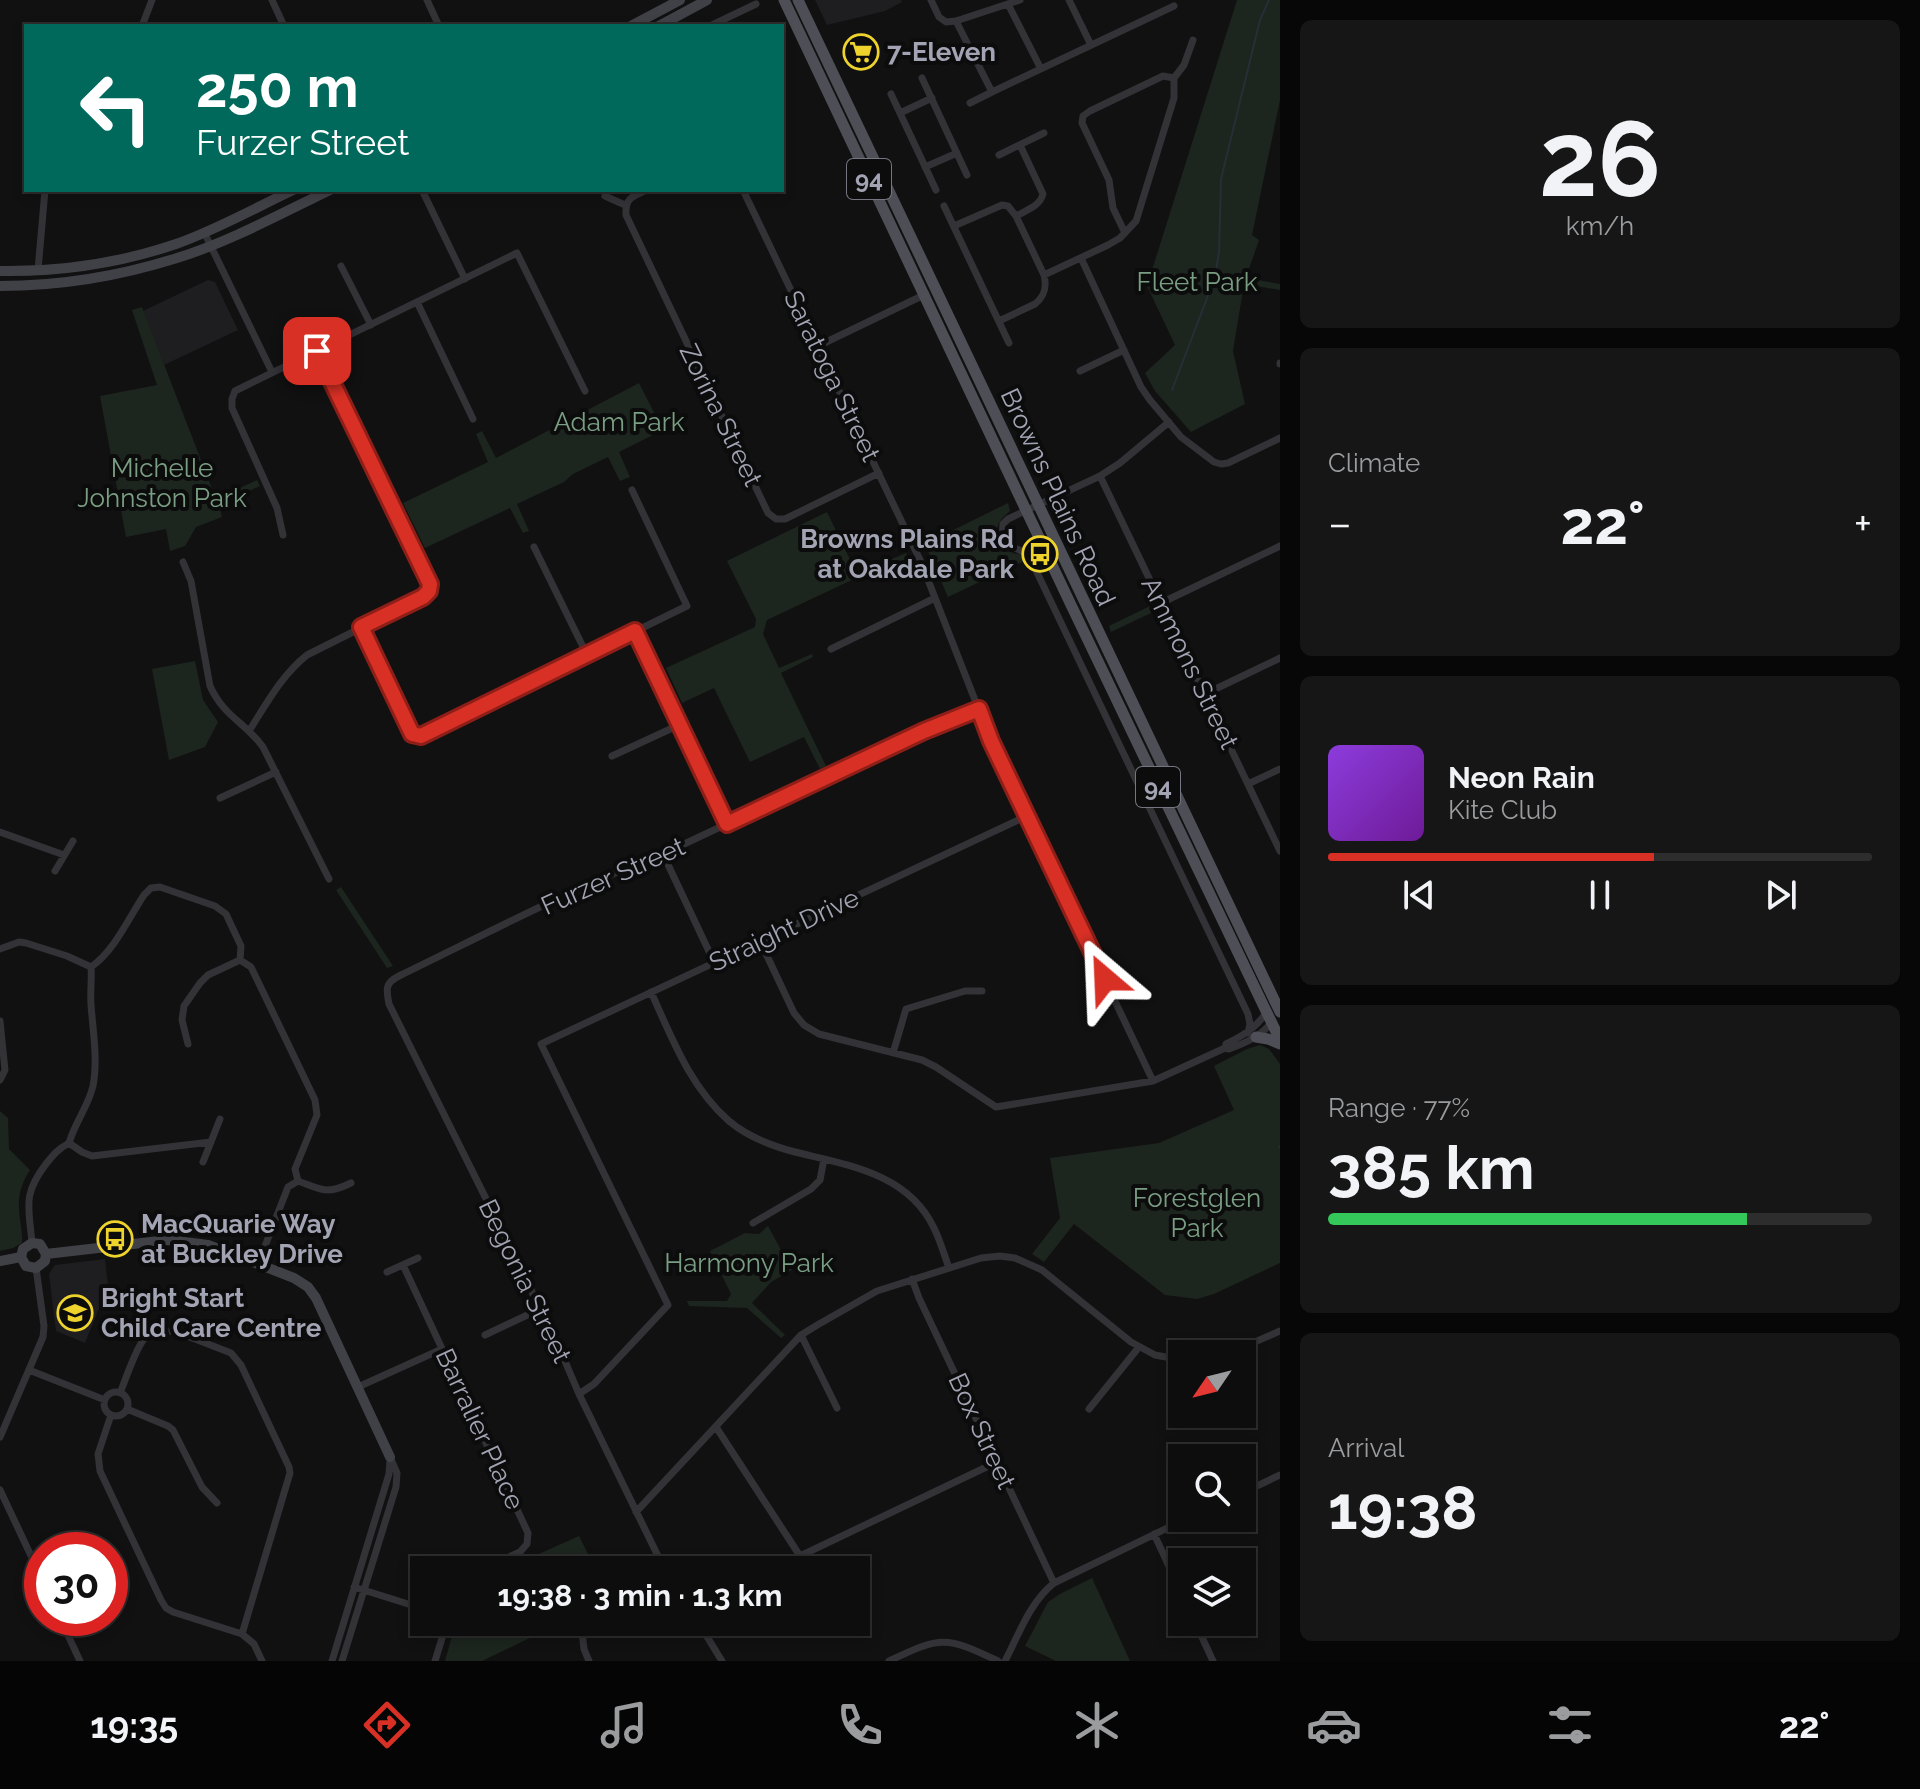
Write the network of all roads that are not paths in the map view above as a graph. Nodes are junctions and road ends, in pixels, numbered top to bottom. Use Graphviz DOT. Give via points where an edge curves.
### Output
graph roads {
  1 [pos="152,0"];
  2 [pos="272,0"];
  3 [pos="427,0"];
  4 [pos="680,0"];
  5 [pos="707,0"];
  6 [pos="785,0"];
  7 [pos="798,0"];
  8 [pos="931,0"];
  9 [pos="988,0"];
  10 [pos="1020,0"];
  11 [pos="1069,0"];
  12 [pos="756,4"];
  13 [pos="1008,4"];
  14 [pos="1174,6"];
  15 [pos="992,9"];
  16 [pos="956,21"];
  17 [pos="143,24"];
  18 [pos="283,24"];
  19 [pos="438,24"];
  20 [pos="635,24"];
  21 [pos="663,24"];
  22 [pos="714,24"];
  23 [pos="1193,40"];
  24 [pos="1091,45"];
  25 [pos="1041,69"];
  26 [pos="922,78"];
  27 [pos="1174,78"];
  28 [pos="992,92"];
  29 [pos="891,94"];
  30 [pos="932,98"];
  31 [pos="970,103"];
  32 [pos="900,113"];
  33 [pos="1044,133"];
  34 [pos="1020,145"];
  35 [pos="957,153"];
  36 [pos="999,155"];
  37 [pos="925,167"];
  38 [pos="967,175"];
  39 [pos="936,190"];
  40 [pos="45,192"];
  41 [pos="289,192"];
  42 [pos="326,192"];
  43 [pos="423,192"];
  44 [pos="642,192"];
  45 [pos="744,192"];
  46 [pos="605,196"];
  47 [pos="625,205"];
  48 [pos="944,206"];
  49 [pos="1016,216"];
  50 [pos="954,226"];
  51 [pos="204,232"];
  52 [pos="1125,233"];
  53 [pos="210,246"];
  54 [pos="1081,258"];
  55 [pos="341,266"];
  56 [pos="38,270"];
  57 [pos="0,271"];
  58 [pos="1044,275"];
  59 [pos="465,279"];
  60 [pos="0,286"];
  61 [pos="930,292"];
  62 [pos="417,302"];
  63 [pos="999,321"];
  64 [pos="371,325"];
  65 [pos="1009,343"];
  66 [pos="818,346"];
  67 [pos="1124,350"];
  68 [pos="317,351"];
  69 [pos="1080,371"];
  70 [pos="272,372"];
  71 [pos="585,391"];
  72 [pos="473,419"];
  73 [pos="1169,422"];
  74 [pos="1280,438"];
  75 [pos="879,473"];
  76 [pos="1100,476"];
  77 [pos="632,490"];
  78 [pos="1032,507"];
  79 [pos="283,535"];
  80 [pos="1280,546"];
  81 [pos="534,547"];
  82 [pos="183,562"];
  83 [pos="429,591"];
  84 [pos="441,595"];
  85 [pos="935,598"];
  86 [pos="1161,603"];
  87 [pos="361,627"];
  88 [pos="635,631"];
  89 [pos="831,649"];
  90 [pos="587,655"];
  91 [pos="1280,658"];
  92 [pos="1205,694"];
  93 [pos="979,709"];
  94 [pos="679,725"];
  95 [pos="249,731"];
  96 [pos="612,756"];
  97 [pos="1280,769"];
  98 [pos="276,772"];
  99 [pos="1248,784"];
  100 [pos="220,798"];
  101 [pos="1027,816"];
  102 [pos="727,824"];
  103 [pos="0,832"];
  104 [pos="73,841"];
  105 [pos="1280,851"];
  106 [pos="663,854"];
  107 [pos="64,855"];
  108 [pos="55,871"];
  109 [pos="329,879"];
  110 [pos="760,941"];
  111 [pos="0,949"];
  112 [pos="240,960"];
  113 [pos="714,962"];
  114 [pos="1256,963"];
  115 [pos="91,967"];
  116 [pos="1280,987"];
  117 [pos="386,991"];
  118 [pos="982,991"];
  119 [pos="651,992"];
  120 [pos="1279,1007"];
  121 [pos="1269,1018"];
  122 [pos="0,1021"];
  123 [pos="1252,1035"];
  124 [pos="1280,1042"];
  125 [pos="188,1044"];
  126 [pos="893,1053"];
  127 [pos="0,1080"];
  128 [pos="1153,1081"];
  129 [pos="220,1119"];
  130 [pos="211,1142"];
  131 [pos="69,1143"];
  132 [pos="824,1159"];
  133 [pos="203,1162"];
  134 [pos="298,1181"];
  135 [pos="351,1183"];
  136 [pos="753,1223"];
  137 [pos="32,1243"];
  138 [pos="46,1254"];
  139 [pos="21,1257"];
  140 [pos="418,1258"];
  141 [pos="0,1261"];
  142 [pos="258,1264"];
  143 [pos="403,1265"];
  144 [pos="36,1268"];
  145 [pos="949,1268"];
  146 [pos="387,1272"];
  147 [pos="912,1279"];
  148 [pos="538,1310"];
  149 [pos="1280,1331"];
  150 [pos="485,1335"];
  151 [pos="801,1335"];
  152 [pos="1256,1341"];
  153 [pos="1139,1347"];
  154 [pos="442,1349"];
  155 [pos="1168,1357"];
  156 [pos="29,1370"];
  157 [pos="358,1387"];
  158 [pos="120,1393"];
  159 [pos="579,1394"];
  160 [pos="105,1400"];
  161 [pos="837,1408"];
  162 [pos="127,1409"];
  163 [pos="1089,1409"];
  164 [pos="111,1415"];
  165 [pos="716,1427"];
  166 [pos="1,1435"];
  167 [pos="390,1457"];
  168 [pos="997,1462"];
  169 [pos="1280,1475"];
  170 [pos="1256,1486"];
  171 [pos="0,1490"];
  172 [pos="217,1503"];
  173 [pos="636,1512"];
  174 [pos="1168,1527"];
  175 [pos="1154,1534"];
  176 [pos="24,1541"];
  177 [pos="511,1556"];
  178 [pos="659,1556"];
  179 [pos="1168,1564"];
  180 [pos="1054,1583"];
  181 [pos="354,1587"];
  182 [pos="364,1590"];
  183 [pos="410,1605"];
  184 [pos="242,1634"];
  185 [pos="68,1636"];
  186 [pos="443,1636"];
  187 [pos="582,1636"];
  188 [pos="707,1636"];
  189 [pos="1201,1636"];
  190 [pos="586,1660"];
  191 [pos="80,1661"];
  192 [pos="262,1661"];
  193 [pos="332,1661"];
  194 [pos="342,1661"];
  195 [pos="435,1661"];
  196 [pos="722,1661"];
  197 [pos="889,1661"];
  198 [pos="998,1661"];
  199 [pos="1005,1661"];
  200 [pos="1213,1661"];
  1 -- 17 [label="street"];
  2 -- 18 [label="street"];
  3 -- 19 [label="street"];
  4 -- 20 [label="main road"];
  5 -- 21 [label="main road"];
  6 -- 61 [label="main road, Browns Plains Road / 94"];
  7 -- 61 [label="main road, Browns Plains Road / 94"];
  8 -- 16 [label="street" via="939,17"];
  9 -- 15 [label="street"];
  10 -- 13 [label="street"];
  11 -- 24 [label="street"];
  12 -- 22 [label="street"];
  13 -- 15 [label="street"];
  13 -- 25 [label="street"];
  14 -- 24 [label="street"];
  15 -- 16 [label="street"];
  16 -- 28 [label="street"];
  23 -- 27 [label="street"];
  24 -- 25 [label="street"];
  25 -- 28 [label="street"];
  26 -- 30 [label="street"];
  27 -- 52 [label="street" via="1174,98 1136,221"];
  27 -- 52 [label="street" via="1163,76 1083,116"];
  28 -- 31 [label="street"];
  29 -- 32 [label="street"];
  30 -- 32 [label="street"];
  30 -- 35 [label="street"];
  32 -- 37 [label="street"];
  33 -- 34 [label="street"];
  34 -- 36 [label="street"];
  34 -- 49 [label="street" via="1043,194"];
  35 -- 37 [label="street"];
  35 -- 38 [label="street"];
  37 -- 39 [label="street"];
  40 -- 56 [label="street"];
  41 -- 51 [label="main road"];
  42 -- 53 [label="main road"];
  43 -- 59 [label="street"];
  44 -- 47 [label="street"];
  45 -- 66 [label="street, Saratoga Street"];
  46 -- 47 [label="street"];
  47 -- 75 [label="street, Zorina Street" via="768,513 785,519"];
  48 -- 50 [label="street"];
  49 -- 50 [label="street" via="1002,205"];
  49 -- 58 [label="street"];
  50 -- 63 [label="street"];
  51 -- 53 [label="street"];
  51 -- 56 [label="main road" via="145,253"];
  52 -- 54 [label="street"];
  53 -- 60 [label="main road" via="114,275"];
  53 -- 70 [label="street"];
  54 -- 58 [label="street"];
  54 -- 67 [label="street"];
  55 -- 64 [label="street"];
  56 -- 57 [label="main road"];
  58 -- 63 [label="street" via="1040,300"];
  59 -- 62 [label="street"];
  59 -- 71 [label="street" via="517,253"];
  61 -- 66 [label="street"];
  61 -- 78 [label="main road, Browns Plains Road / 94"];
  62 -- 64 [label="street"];
  62 -- 72 [label="street"];
  63 -- 65 [label="street"];
  64 -- 68 [label="street"];
  66 -- 75 [label="street, Saratoga Street"];
  67 -- 69 [label="street"];
  67 -- 73 [label="street" via="1141,387"];
  68 -- 70 [label="street"];
  68 -- 83 [label="street"];
  70 -- 79 [label="street" via="235,391 232,408 277,508"];
  73 -- 74 [label="street" via="1181,437 1221,464"];
  73 -- 76 [label="street"];
  75 -- 85 [label="street, Saratoga Street"];
  76 -- 78 [label="street"];
  76 -- 86 [label="street, Ammons Street"];
  77 -- 88 [label="street" via="687,606"];
  78 -- 114 [label="main road, Browns Plains Road / 94"];
  78 -- 121 [label="main road, Browns Plains Road / 94"];
  78 -- 123 [label="street, Browns Plains Road" via="1005,521 1002,539 1027,553 1032,562 1244,1007"];
  80 -- 86 [label="street"];
  81 -- 90 [label="street"];
  82 -- 95 [label="street" via="210,686 217,702"];
  83 -- 84 [label="street"];
  83 -- 87 [label="street"];
  85 -- 89 [label="street"];
  85 -- 93 [label="street, Saratoga Street"];
  86 -- 92 [label="street, Ammons Street"];
  87 -- 90 [label="street" via="407,726 421,736"];
  87 -- 95 [label="street" via="292,667"];
  88 -- 90 [label="street"];
  88 -- 94 [label="street"];
  91 -- 92 [label="street"];
  92 -- 99 [label="street, Ammons Street"];
  93 -- 101 [label="street, Saratoga Street"];
  93 -- 102 [label="street, Furzer Street"];
  94 -- 96 [label="street"];
  94 -- 102 [label="street"];
  95 -- 98 [label="street"];
  97 -- 99 [label="street"];
  98 -- 100 [label="street"];
  98 -- 109 [label="street"];
  99 -- 105 [label="street, Ammons Street"];
  101 -- 110 [label="street, Straight Drive"];
  101 -- 128 [label="street, Saratoga Street"];
  102 -- 106 [label="street, Furzer Street"];
  103 -- 107 [label="street"];
  104 -- 107 [label="street"];
  106 -- 113 [label="street"];
  106 -- 117 [label="street, Furzer Street" via="399,976"];
  107 -- 108 [label="street"];
  110 -- 113 [label="street, Straight Drive"];
  110 -- 126 [label="street" via="804,1025 819,1034"];
  111 -- 115 [label="street" via="26,943"];
  112 -- 115 [label="street" via="241,946 226,914 160,887 144,895 109,950"];
  112 -- 125 [label="street" via="208,975 184,1006"];
  112 -- 134 [label="street" via="251,967 315,1100 317,1115 295,1169"];
  113 -- 119 [label="street, Straight Drive"];
  114 -- 116 [label="main road"];
  114 -- 120 [label="main road, Browns Plains Road / 94"];
  115 -- 131 [label="street" via="95,1071 89,1100"];
  117 -- 148 [label="street, Begonia Street"];
  118 -- 126 [label="street" via="906,1009"];
  119 -- 132 [label="street" via="700,1091 731,1123 777,1147"];
  119 -- 159 [label="street, Straight Drive" via="541,1044 668,1305"];
  120 -- 121 [label="main road"];
  121 -- 123 [label="street"];
  121 -- 124 [label="main road, Browns Plains Road / 94"];
  122 -- 127 [label="street" via="5,1070"];
  123 -- 124 [label="main road"];
  123 -- 128 [label="street"];
  126 -- 128 [label="street" via="936,1067 996,1107"];
  129 -- 130 [label="street"];
  130 -- 131 [label="street" via="92,1156"];
  130 -- 133 [label="street"];
  131 -- 137 [label="street" via="34,1178 28,1201"];
  132 -- 136 [label="street" via="820,1180 811,1189"];
  132 -- 145 [label="street" via="883,1177 902,1189 933,1225"];
  134 -- 135 [label="street" via="326,1191"];
  134 -- 142 [label="street" via="288,1187"];
  137 -- 138 [label="main road" via="40,1244"];
  137 -- 139 [label="main road"];
  138 -- 142 [label="main road" via="168,1240 208,1245"];
  138 -- 144 [label="main road"];
  139 -- 141 [label="main road"];
  139 -- 144 [label="main road" via="26,1266"];
  140 -- 143 [label="street"];
  142 -- 157 [label="main road" via="308,1287"];
  143 -- 146 [label="street"];
  143 -- 154 [label="street, Barralier Place"];
  144 -- 156 [label="street" via="44,1326"];
  145 -- 147 [label="street"];
  145 -- 153 [label="street" via="1000,1256 1029,1263"];
  147 -- 151 [label="street" via="877,1291"];
  147 -- 168 [label="street, Box Street"];
  148 -- 150 [label="street"];
  148 -- 159 [label="street, Begonia Street"];
  149 -- 152 [label="street"];
  151 -- 161 [label="street"];
  151 -- 165 [label="street"];
  153 -- 155 [label="street"];
  153 -- 163 [label="street"];
  154 -- 157 [label="street"];
  154 -- 177 [label="street, Barralier Place" via="528,1533 527,1544"];
  156 -- 160 [label="street"];
  156 -- 166 [label="street"];
  157 -- 167 [label="main road"];
  158 -- 160 [label="street"];
  158 -- 162 [label="street"];
  158 -- 184 [label="street" via="143,1340 152,1334 177,1332 231,1353 241,1365 290,1473"];
  159 -- 173 [label="street, Begonia Street"];
  160 -- 164 [label="street"];
  162 -- 164 [label="street"];
  162 -- 172 [label="street" via="173,1430 202,1487"];
  164 -- 184 [label="street" via="98,1454 100,1471 161,1600 173,1612"];
  165 -- 168 [label="street" via="800,1556"];
  165 -- 173 [label="street"];
  167 -- 181 [label="street"];
  167 -- 182 [label="street" via="396,1487"];
  168 -- 180 [label="street, Box Street"];
  169 -- 170 [label="street"];
  171 -- 176 [label="street"];
  173 -- 178 [label="street, Begonia Street"];
  174 -- 175 [label="street"];
  175 -- 179 [label="street"];
  175 -- 180 [label="street"];
  180 -- 199 [label="street" via="1035,1603"];
  181 -- 182 [label="street"];
  181 -- 193 [label="street"];
  182 -- 183 [label="street"];
  182 -- 194 [label="street"];
  184 -- 192 [label="street"];
  185 -- 191 [label="street"];
  186 -- 195 [label="street"];
  187 -- 190 [label="street"];
  188 -- 196 [label="street"];
  189 -- 200 [label="street"];
  197 -- 198 [label="street" via="939,1640 965,1645"];
}
